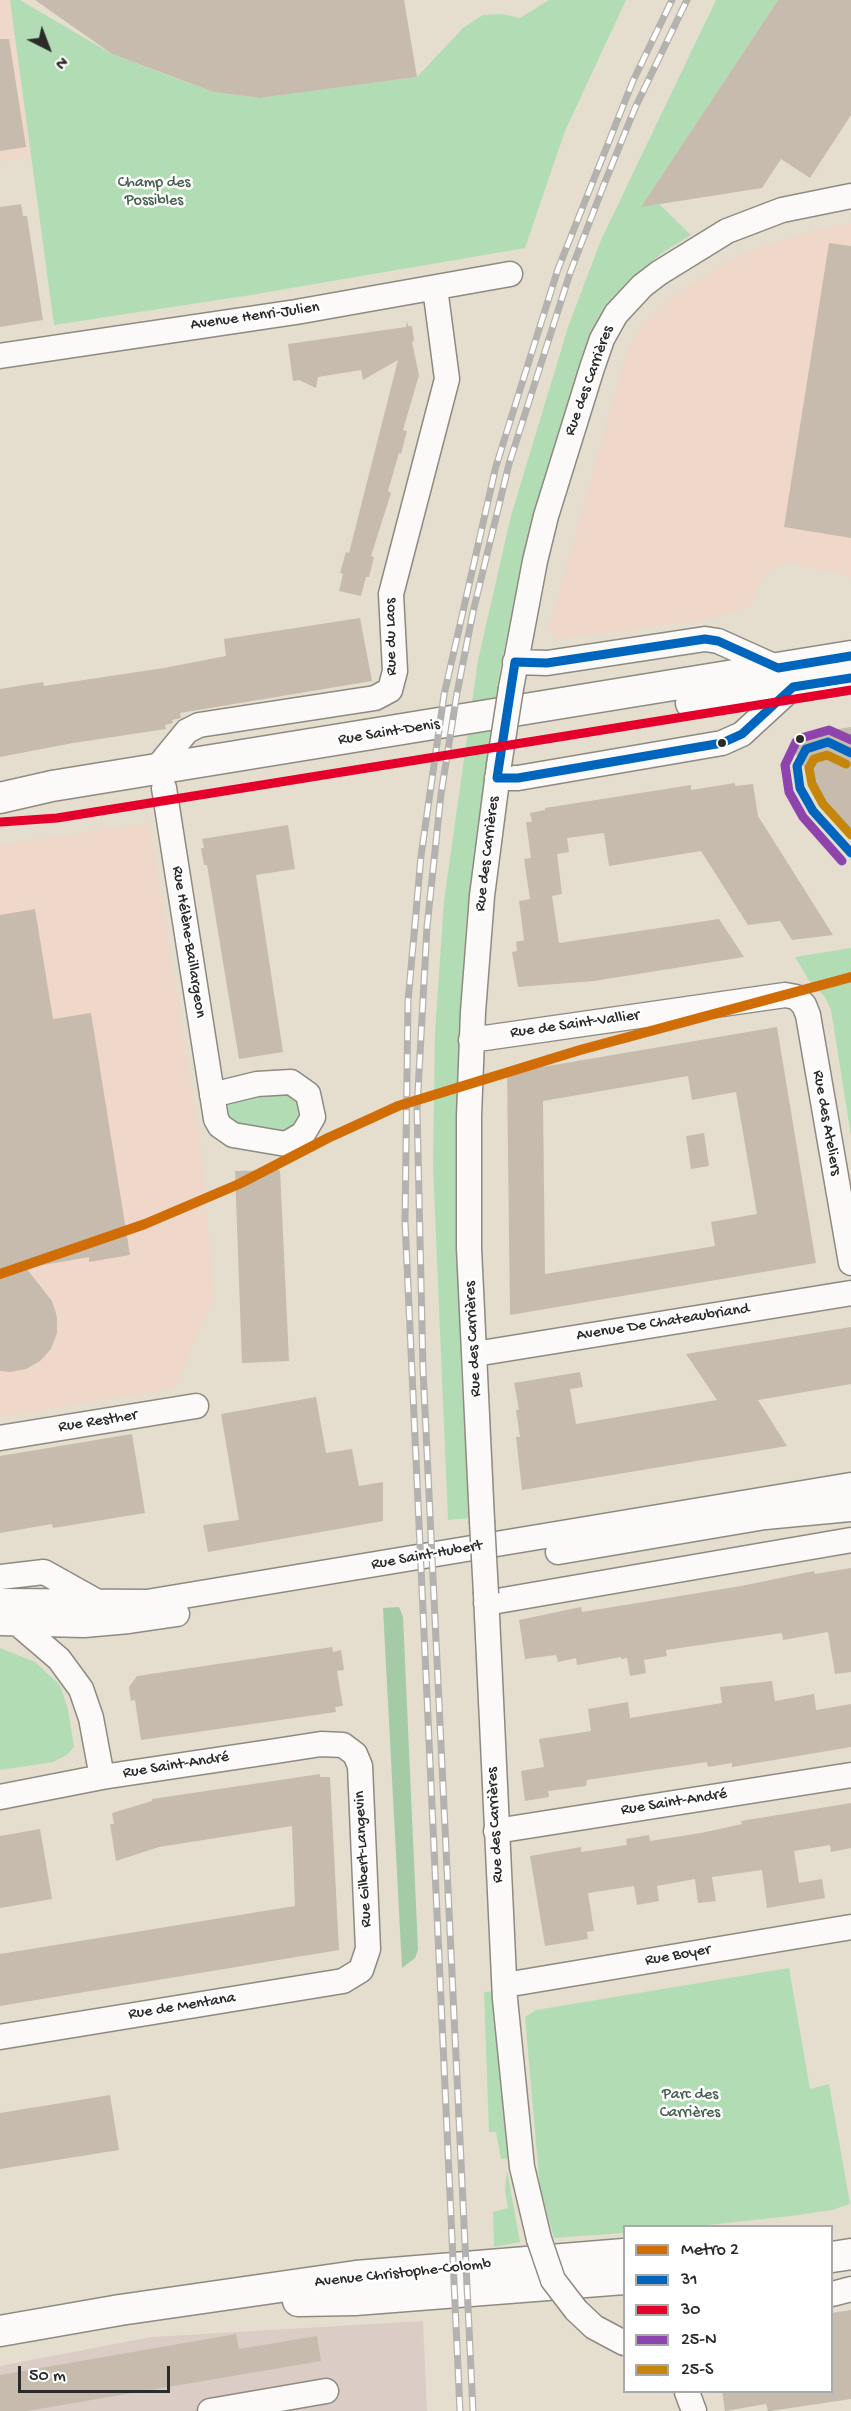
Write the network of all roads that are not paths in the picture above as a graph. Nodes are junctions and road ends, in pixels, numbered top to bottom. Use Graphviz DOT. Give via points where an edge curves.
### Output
graph roads {
  1 [pos="851,196"];
  2 [pos="510,274"];
  3 [pos="435,288"];
  4 [pos="0,356"];
  5 [pos="851,656"];
  6 [pos="515,662"];
  7 [pos="786,677"];
  8 [pos="851,678"];
  9 [pos="498,772"];
  10 [pos="156,780"];
  11 [pos="0,798"];
  12 [pos="0,810"];
  13 [pos="785,995"];
  14 [pos="471,1040"];
  15 [pos="213,1095"];
  16 [pos="851,1263"];
  17 [pos="851,1293"];
  18 [pos="474,1354"];
  19 [pos="196,1406"];
  20 [pos="0,1438"];
  21 [pos="851,1485"];
  22 [pos="851,1509"];
  23 [pos="851,1540"];
  24 [pos="0,1577"];
  25 [pos="486,1599"];
  26 [pos="0,1601"];
  27 [pos="96,1601"];
  28 [pos="9,1623"];
  29 [pos="350,1750"];
  30 [pos="851,1775"];
  31 [pos="102,1778"];
  32 [pos="0,1797"];
  33 [pos="496,1831"];
  34 [pos="851,1926"];
  35 [pos="361,1970"];
  36 [pos="505,1985"];
  37 [pos="0,2037"];
  38 [pos="833,2237"];
  39 [pos="851,2237"];
  40 [pos="623,2254"];
  41 [pos="851,2254"];
  42 [pos="833,2257"];
  43 [pos="623,2279"];
  44 [pos="851,2289"];
  45 [pos="833,2294"];
  46 [pos="183,2303"];
  47 [pos="0,2331"];
  48 [pos="623,2342"];
  49 [pos="326,2391"];
  50 [pos="688,2393"];
  51 [pos="210,2411"];
  52 [pos="694,2411"];
  1 -- 6 [label="street, Rue des Carrières" via="782,210 727,231 659,273 616,314 602,339 560,470 535,561"];
  2 -- 3 [label="street, Avenue Henri-Julien"];
  3 -- 4 [label="street, Avenue Henri-Julien"];
  3 -- 10 [label="street, Rue du Laos" via="447,379 391,594 395,671 390,690 375,698 199,725 187,731 165,759"];
  5 -- 7 [label="main road, Rue Saint-Denis"];
  6 -- 7 [label="street" via="547,663 705,639 718,641"];
  6 -- 9 [label="street, Rue des Carrières, bridge"];
  7 -- 8 [label="main road, Rue Saint-Denis"];
  7 -- 9 [label="street" via="742,734 722,743 518,778"];
  7 -- 10 [label="main road, Rue Saint-Denis"];
  9 -- 14 [label="street, Rue des Carrières" via="482,896"];
  10 -- 11 [label="main road, Rue Saint-Denis" via="52,786"];
  10 -- 12 [label="main road, Rue Saint-Denis" via="55,806"];
  10 -- 15 [label="street, Rue Hélène-Baillargeon"];
  13 -- 14 [label="street, Rue de Saint-Vallier"];
  13 -- 16 [label="street, Rue des Ateliers" via="799,999 808,1015"];
  14 -- 18 [label="street, Rue des Carrières" via="468,1191"];
  17 -- 18 [label="street, Avenue De Chateaubriand"];
  18 -- 25 [label="street, Rue des Carrières, bridge"];
  19 -- 20 [label="street, Rue Resther"];
  21 -- 27 [label="street, Rue Saint-Hubert" via="147,1602"];
  22 -- 28 [label="street, Rue Saint-Hubert" via="765,1517 129,1621"];
  23 -- 25 [label="street"];
  24 -- 27 [label="street" via="44,1572"];
  25 -- 33 [label="street, Rue des Carrières"];
  26 -- 27 [label="street, Rue Saint-Hubert"];
  28 -- 31 [label="street" via="64,1664 81,1689 91,1718"];
  29 -- 31 [label="street, Rue Saint-André" via="338,1744 321,1744"];
  29 -- 35 [label="street, Rue Gilbert-Langevin" via="358,1761 360,1777 368,1949"];
  30 -- 33 [label="street, Rue Saint-André"];
  31 -- 32 [label="street, Rue Saint-André"];
  33 -- 36 [label="street, Rue des Carrières"];
  34 -- 36 [label="street, Rue Boyer"];
  35 -- 37 [label="street, Rue de Mentana" via="343,1981"];
  36 -- 48 [label="street, Rue des Carrières, bridge" via="522,2167 539,2240 553,2280 576,2310 594,2327"];
  38 -- 39 [label="main road"];
  40 -- 46 [label="main road, Avenue Christophe-Colomb" via="356,2276"];
  41 -- 42 [label="main road"];
  43 -- 46 [label="main road, Avenue Christophe-Colomb" via="355,2300"];
  44 -- 45 [label="street"];
  46 -- 47 [label="main road, Avenue Christophe-Colomb"];
  49 -- 51 [label="street"];
  50 -- 52 [label="street"];
}
